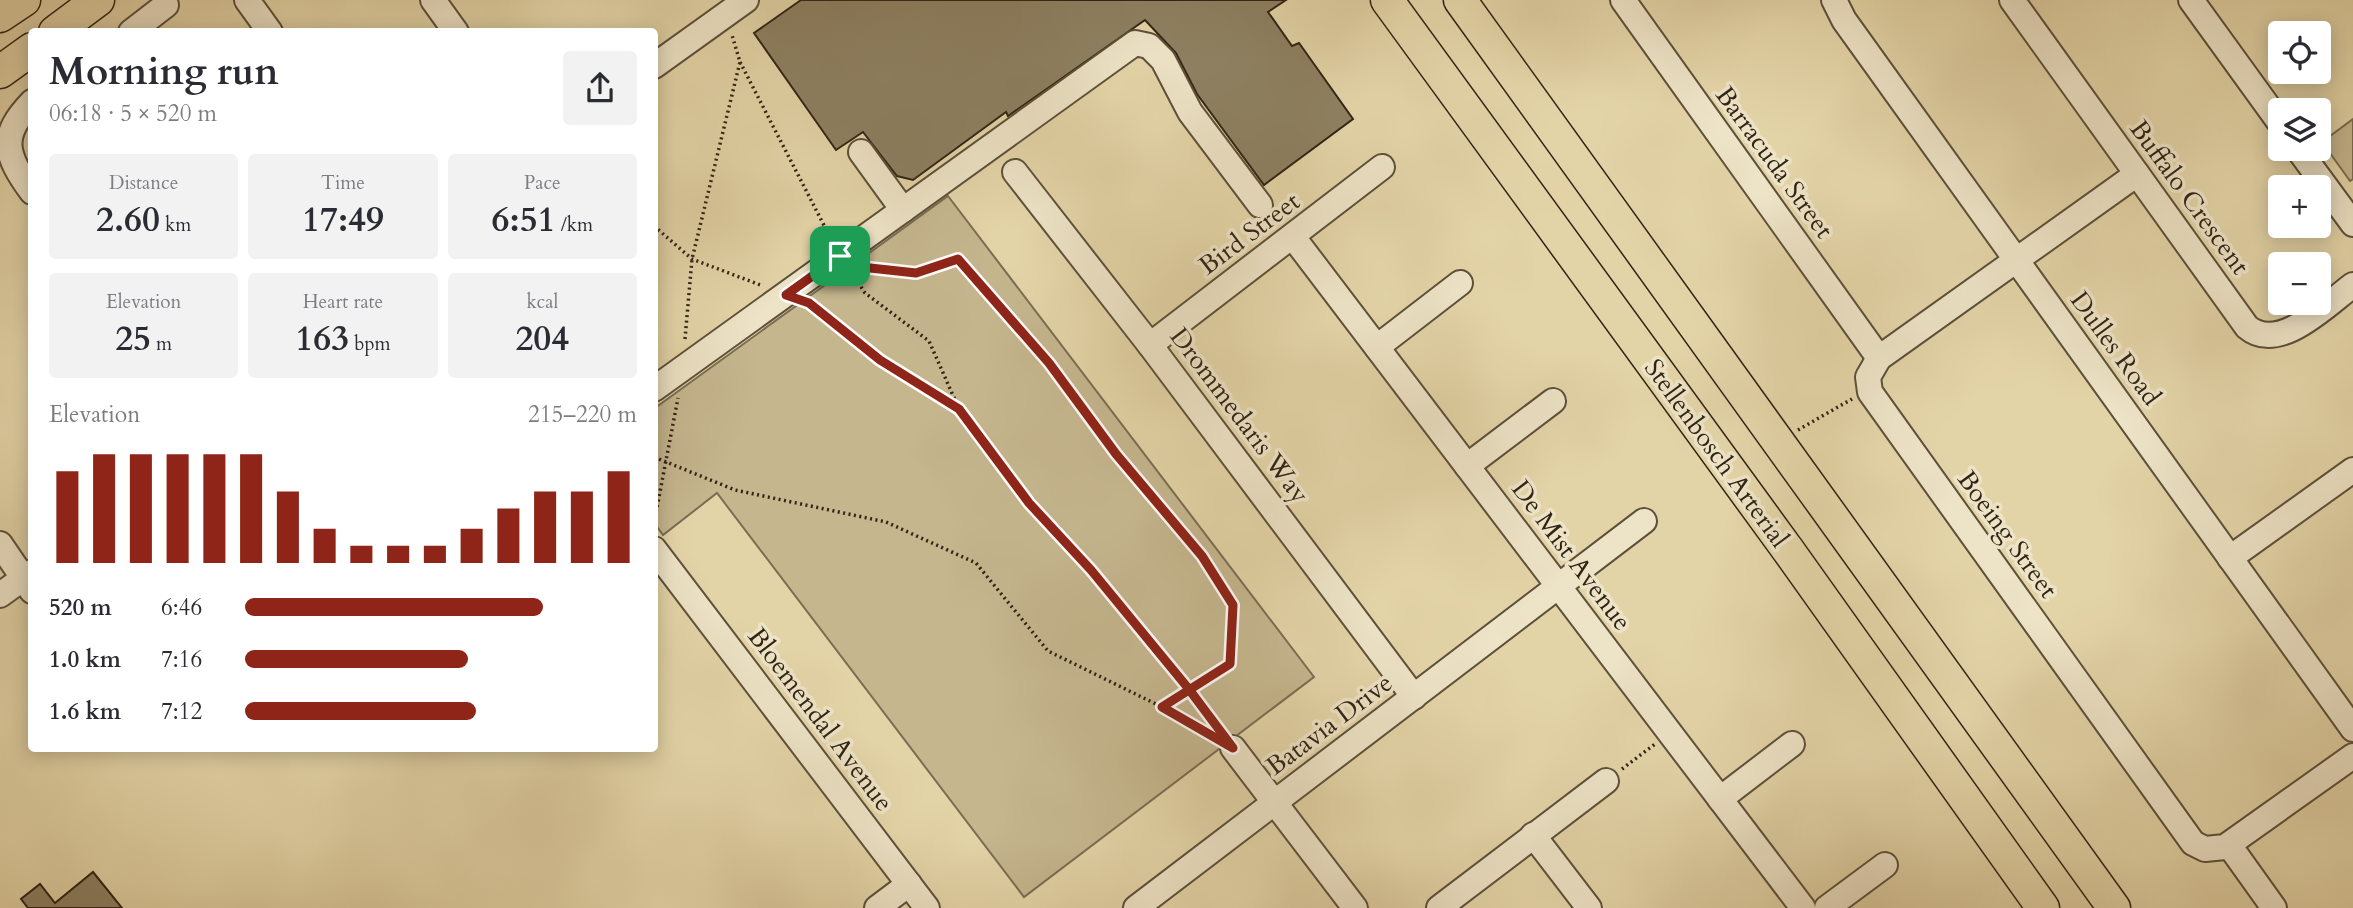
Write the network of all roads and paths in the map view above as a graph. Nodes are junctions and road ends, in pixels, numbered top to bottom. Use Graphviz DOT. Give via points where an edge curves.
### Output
graph roads {
  1 [pos="24,0"];
  2 [pos="98,0"];
  3 [pos="247,0"];
  4 [pos="433,0"];
  5 [pos="1387,0"];
  6 [pos="1460,0"];
  7 [pos="1623,0"];
  8 [pos="1834,0"];
  9 [pos="2012,0"];
  10 [pos="2192,0"];
  11 [pos="166,5"];
  12 [pos="736,7"];
  13 [pos="0,16"];
  14 [pos="60,28"];
  15 [pos="136,28"];
  16 [pos="267,28"];
  17 [pos="453,28"];
  18 [pos="28,52"];
  19 [pos="740,62"];
  20 [pos="658,63"];
  21 [pos="0,72"];
  22 [pos="28,106"];
  23 [pos="2268,107"];
  24 [pos="862,152"];
  25 [pos="2307,161"];
  26 [pos="1382,167"];
  27 [pos="1015,172"];
  28 [pos="2137,174"];
  29 [pos="28,187"];
  30 [pos="1260,205"];
  31 [pos="903,210"];
  32 [pos="2353,225"];
  33 [pos="658,229"];
  34 [pos="1293,237"];
  35 [pos="840,256"];
  36 [pos="692,259"];
  37 [pos="2017,262"];
  38 [pos="1460,283"];
  39 [pos="2353,285"];
  40 [pos="786,295"];
  41 [pos="1150,345"];
  42 [pos="1377,347"];
  43 [pos="1879,358"];
  44 [pos="685,367"];
  45 [pos="658,386"];
  46 [pos="1870,392"];
  47 [pos="1553,401"];
  48 [pos="959,409"];
  49 [pos="1797,430"];
  50 [pos="658,459"];
  51 [pos="664,461"];
  52 [pos="1467,466"];
  53 [pos="2353,470"];
  54 [pos="658,498"];
  55 [pos="1644,521"];
  56 [pos="0,544"];
  57 [pos="2230,558"];
  58 [pos="659,564"];
  59 [pos="28,579"];
  60 [pos="28,581"];
  61 [pos="1559,586"];
  62 [pos="0,596"];
  63 [pos="1188,688"];
  64 [pos="1414,697"];
  65 [pos="1162,707"];
  66 [pos="2353,729"];
  67 [pos="1670,733"];
  68 [pos="1792,744"];
  69 [pos="1233,748"];
  70 [pos="2353,756"];
  71 [pos="1606,781"];
  72 [pos="1720,799"];
  73 [pos="1276,802"];
  74 [pos="1533,835"];
  75 [pos="2229,845"];
  76 [pos="1885,865"];
  77 [pos="909,884"];
  78 [pos="877,908"];
  79 [pos="927,908"];
  80 [pos="1136,908"];
  81 [pos="1355,908"];
  82 [pos="1439,908"];
  83 [pos="1589,908"];
  84 [pos="1803,908"];
  85 [pos="1827,908"];
  86 [pos="2043,908"];
  87 [pos="2114,908"];
  88 [pos="2274,908"];
  1 -- 13 [label="main road"];
  2 -- 14 [label="main road"];
  3 -- 16 [label="street"];
  4 -- 17 [label="street"];
  5 -- 86 [label="main road, Stellenbosch Arterial"];
  6 -- 87 [label="main road"];
  7 -- 43 [label="street, Barracuda Street"];
  8 -- 37 [label="street, Dulles Road"];
  9 -- 28 [label="street, Buffalo Crescent"];
  10 -- 23 [label="street"];
  11 -- 15 [label="street"];
  12 -- 19 [label="path"];
  12 -- 20 [label="street"];
  18 -- 21 [label="main road"];
  19 -- 35 [label="path"];
  19 -- 36 [label="path"];
  22 -- 29 [label="street" via="12,116 2,134 5,156"];
  24 -- 31 [label="street"];
  25 -- 32 [label="street"];
  26 -- 34 [label="street, Bird Street"];
  27 -- 41 [label="street, Drommedaris Way"];
  28 -- 37 [label="street"];
  28 -- 39 [label="street, Buffalo Crescent" via="2253,332 2268,338 2283,335"];
  30 -- 31 [label="street" via="1190,112 1163,60 1149,46 1135,43"];
  31 -- 35 [label="street"];
  33 -- 36 [label="path"];
  34 -- 41 [label="street, Bird Street"];
  34 -- 42 [label="street, De Mist Avenue"];
  35 -- 40 [label="street"];
  35 -- 48 [label="path" via="864,293 929,341"];
  35 -- 63 [label="path" via="861,267 916,273 958,259 1049,363 1116,454 1202,556 1233,605 1230,664"];
  36 -- 40 [label="path"];
  36 -- 44 [label="path"];
  37 -- 43 [label="street"];
  37 -- 57 [label="street, Dulles Road"];
  38 -- 42 [label="street"];
  40 -- 44 [label="street"];
  40 -- 48 [label="path" via="809,303 880,360"];
  41 -- 64 [label="street, Drommedaris Way"];
  42 -- 52 [label="street, De Mist Avenue"];
  43 -- 46 [label="street" via="1868,377"];
  44 -- 45 [label="street"];
  44 -- 51 [label="path"];
  46 -- 49 [label="path"];
  46 -- 75 [label="street, Boeing Street" via="2189,838 2205,849"];
  47 -- 52 [label="street"];
  48 -- 63 [label="path" via="1029,503"];
  50 -- 51 [label="path"];
  51 -- 54 [label="path"];
  51 -- 65 [label="path" via="734,490 886,522 976,563 1048,651"];
  52 -- 61 [label="street, De Mist Avenue"];
  53 -- 57 [label="street"];
  55 -- 61 [label="street, Batavia Drive"];
  56 -- 59 [label="street"];
  57 -- 66 [label="street, Dulles Road"];
  58 -- 77 [label="street, Bloemendal Avenue"];
  60 -- 62 [label="street"];
  61 -- 64 [label="street, Batavia Drive"];
  61 -- 67 [label="street, De Mist Avenue"];
  63 -- 65 [label="path"];
  63 -- 69 [label="path"];
  64 -- 73 [label="street, Batavia Drive"];
  65 -- 69 [label="path"];
  67 -- 71 [label="path"];
  67 -- 72 [label="street, De Mist Avenue"];
  68 -- 72 [label="street"];
  69 -- 73 [label="street"];
  70 -- 75 [label="street"];
  71 -- 74 [label="street"];
  72 -- 84 [label="street, De Mist Avenue"];
  73 -- 80 [label="street, Batavia Drive"];
  73 -- 81 [label="street"];
  74 -- 82 [label="street"];
  74 -- 83 [label="street"];
  75 -- 88 [label="street"];
  76 -- 85 [label="street"];
  77 -- 78 [label="street"];
  77 -- 79 [label="street, Bloemendal Avenue"];
}
